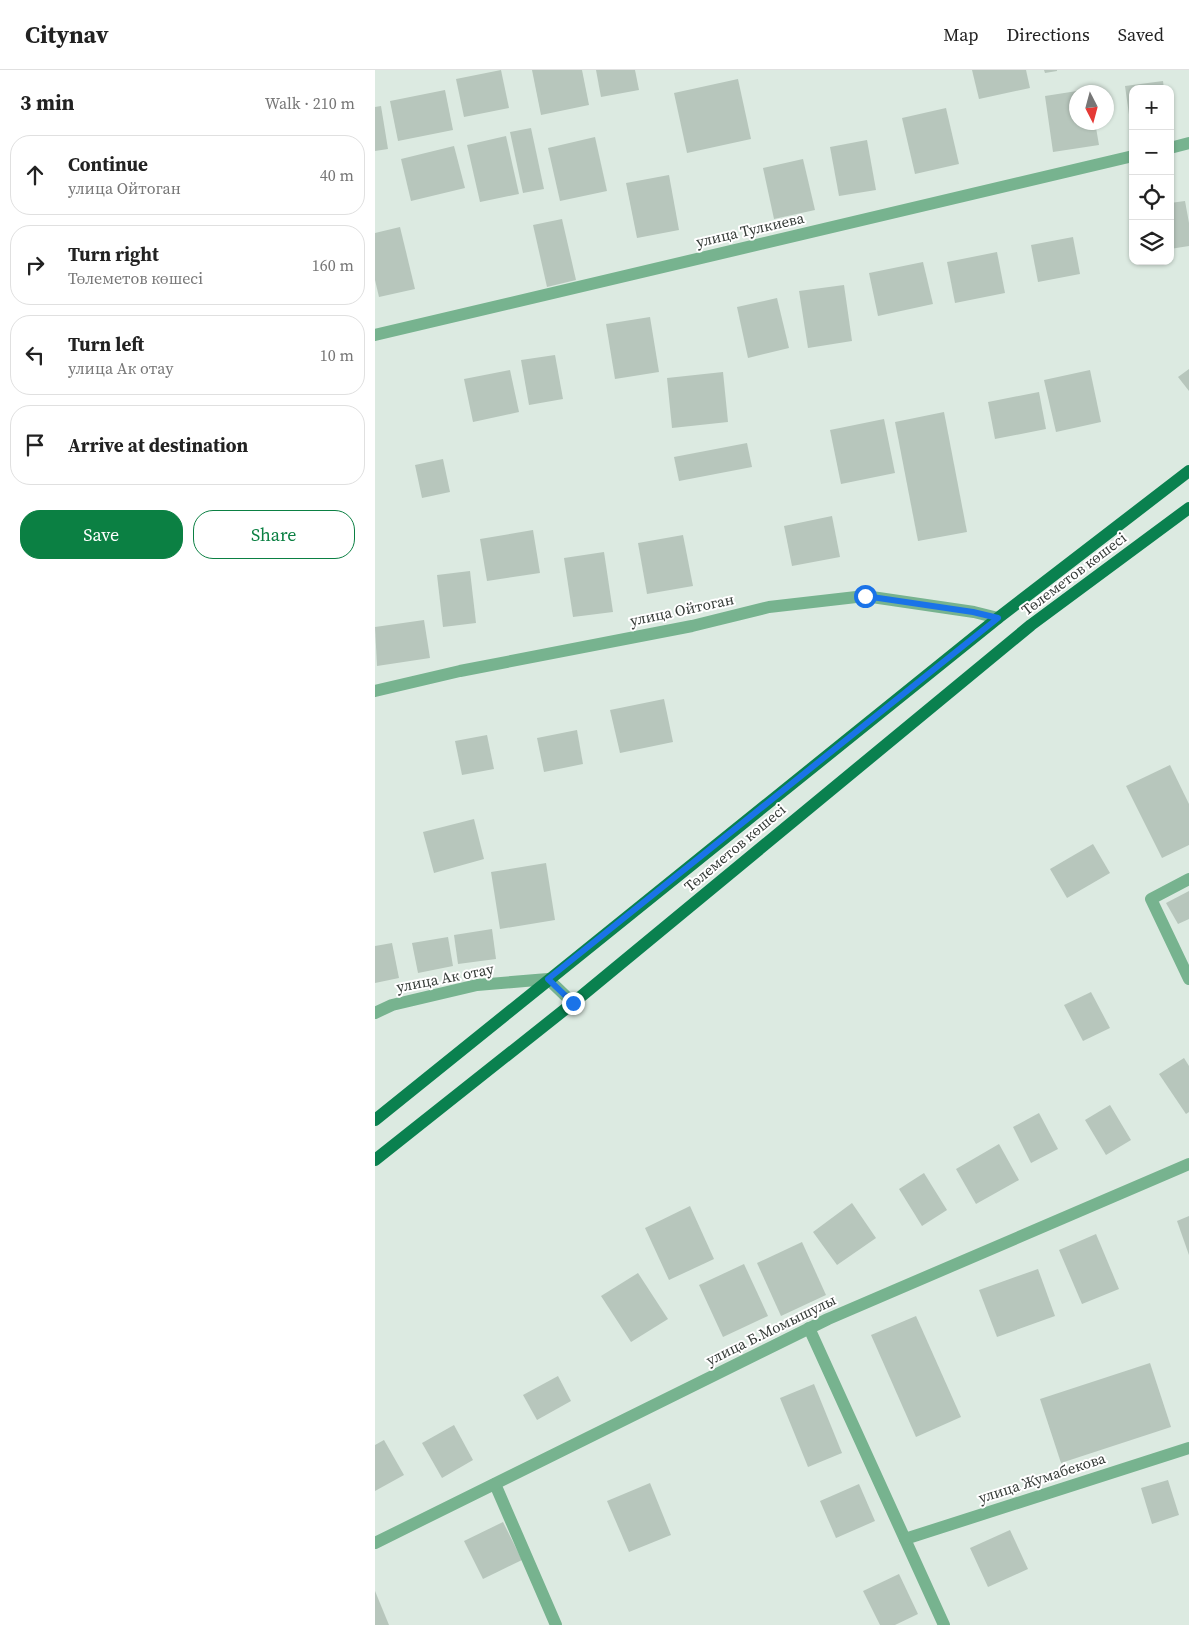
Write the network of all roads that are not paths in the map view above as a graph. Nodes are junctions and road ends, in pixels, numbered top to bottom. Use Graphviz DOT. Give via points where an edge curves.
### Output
graph roads {
  1 [pos="1189,143"];
  2 [pos="1174,147"];
  3 [pos="1129,157"];
  4 [pos="375,335"];
  5 [pos="1189,471"];
  6 [pos="1189,508"];
  7 [pos="998,618"];
  8 [pos="375,692"];
  9 [pos="1189,879"];
  10 [pos="548,979"];
  11 [pos="1189,979"];
  12 [pos="573,1003"];
  13 [pos="375,1013"];
  14 [pos="375,1120"];
  15 [pos="375,1160"];
  16 [pos="1189,1164"];
  17 [pos="809,1328"];
  18 [pos="1189,1448"];
  19 [pos="495,1484"];
  20 [pos="905,1539"];
  21 [pos="375,1543"];
  22 [pos="556,1625"];
  23 [pos="943,1625"];
  1 -- 2 [label="street"];
  3 -- 4 [label="street, улица Тулкиева"];
  5 -- 7 [label="main road, Төлеметов көшесі"];
  6 -- 12 [label="main road, Төлеметов көшесі" via="1031,625"];
  7 -- 8 [label="street, улица Ойтоган" via="865,596 769,607 692,626 460,671"];
  7 -- 10 [label="main road, Төлеметов көшесі"];
  9 -- 11 [label="street" via="1151,899"];
  10 -- 12 [label="street"];
  10 -- 13 [label="street, улица Ак отау" via="477,985 392,1005"];
  10 -- 14 [label="main road, Төлеметов көшесі"];
  12 -- 15 [label="main road, Төлеметов көшесі"];
  16 -- 17 [label="street, улица Б.Момышулы"];
  17 -- 19 [label="street, улица Б.Момышулы"];
  17 -- 20 [label="street"];
  18 -- 20 [label="street, улица Жумабекова"];
  19 -- 21 [label="street, улица Б.Момышулы"];
  19 -- 22 [label="street"];
  20 -- 23 [label="street"];
}
